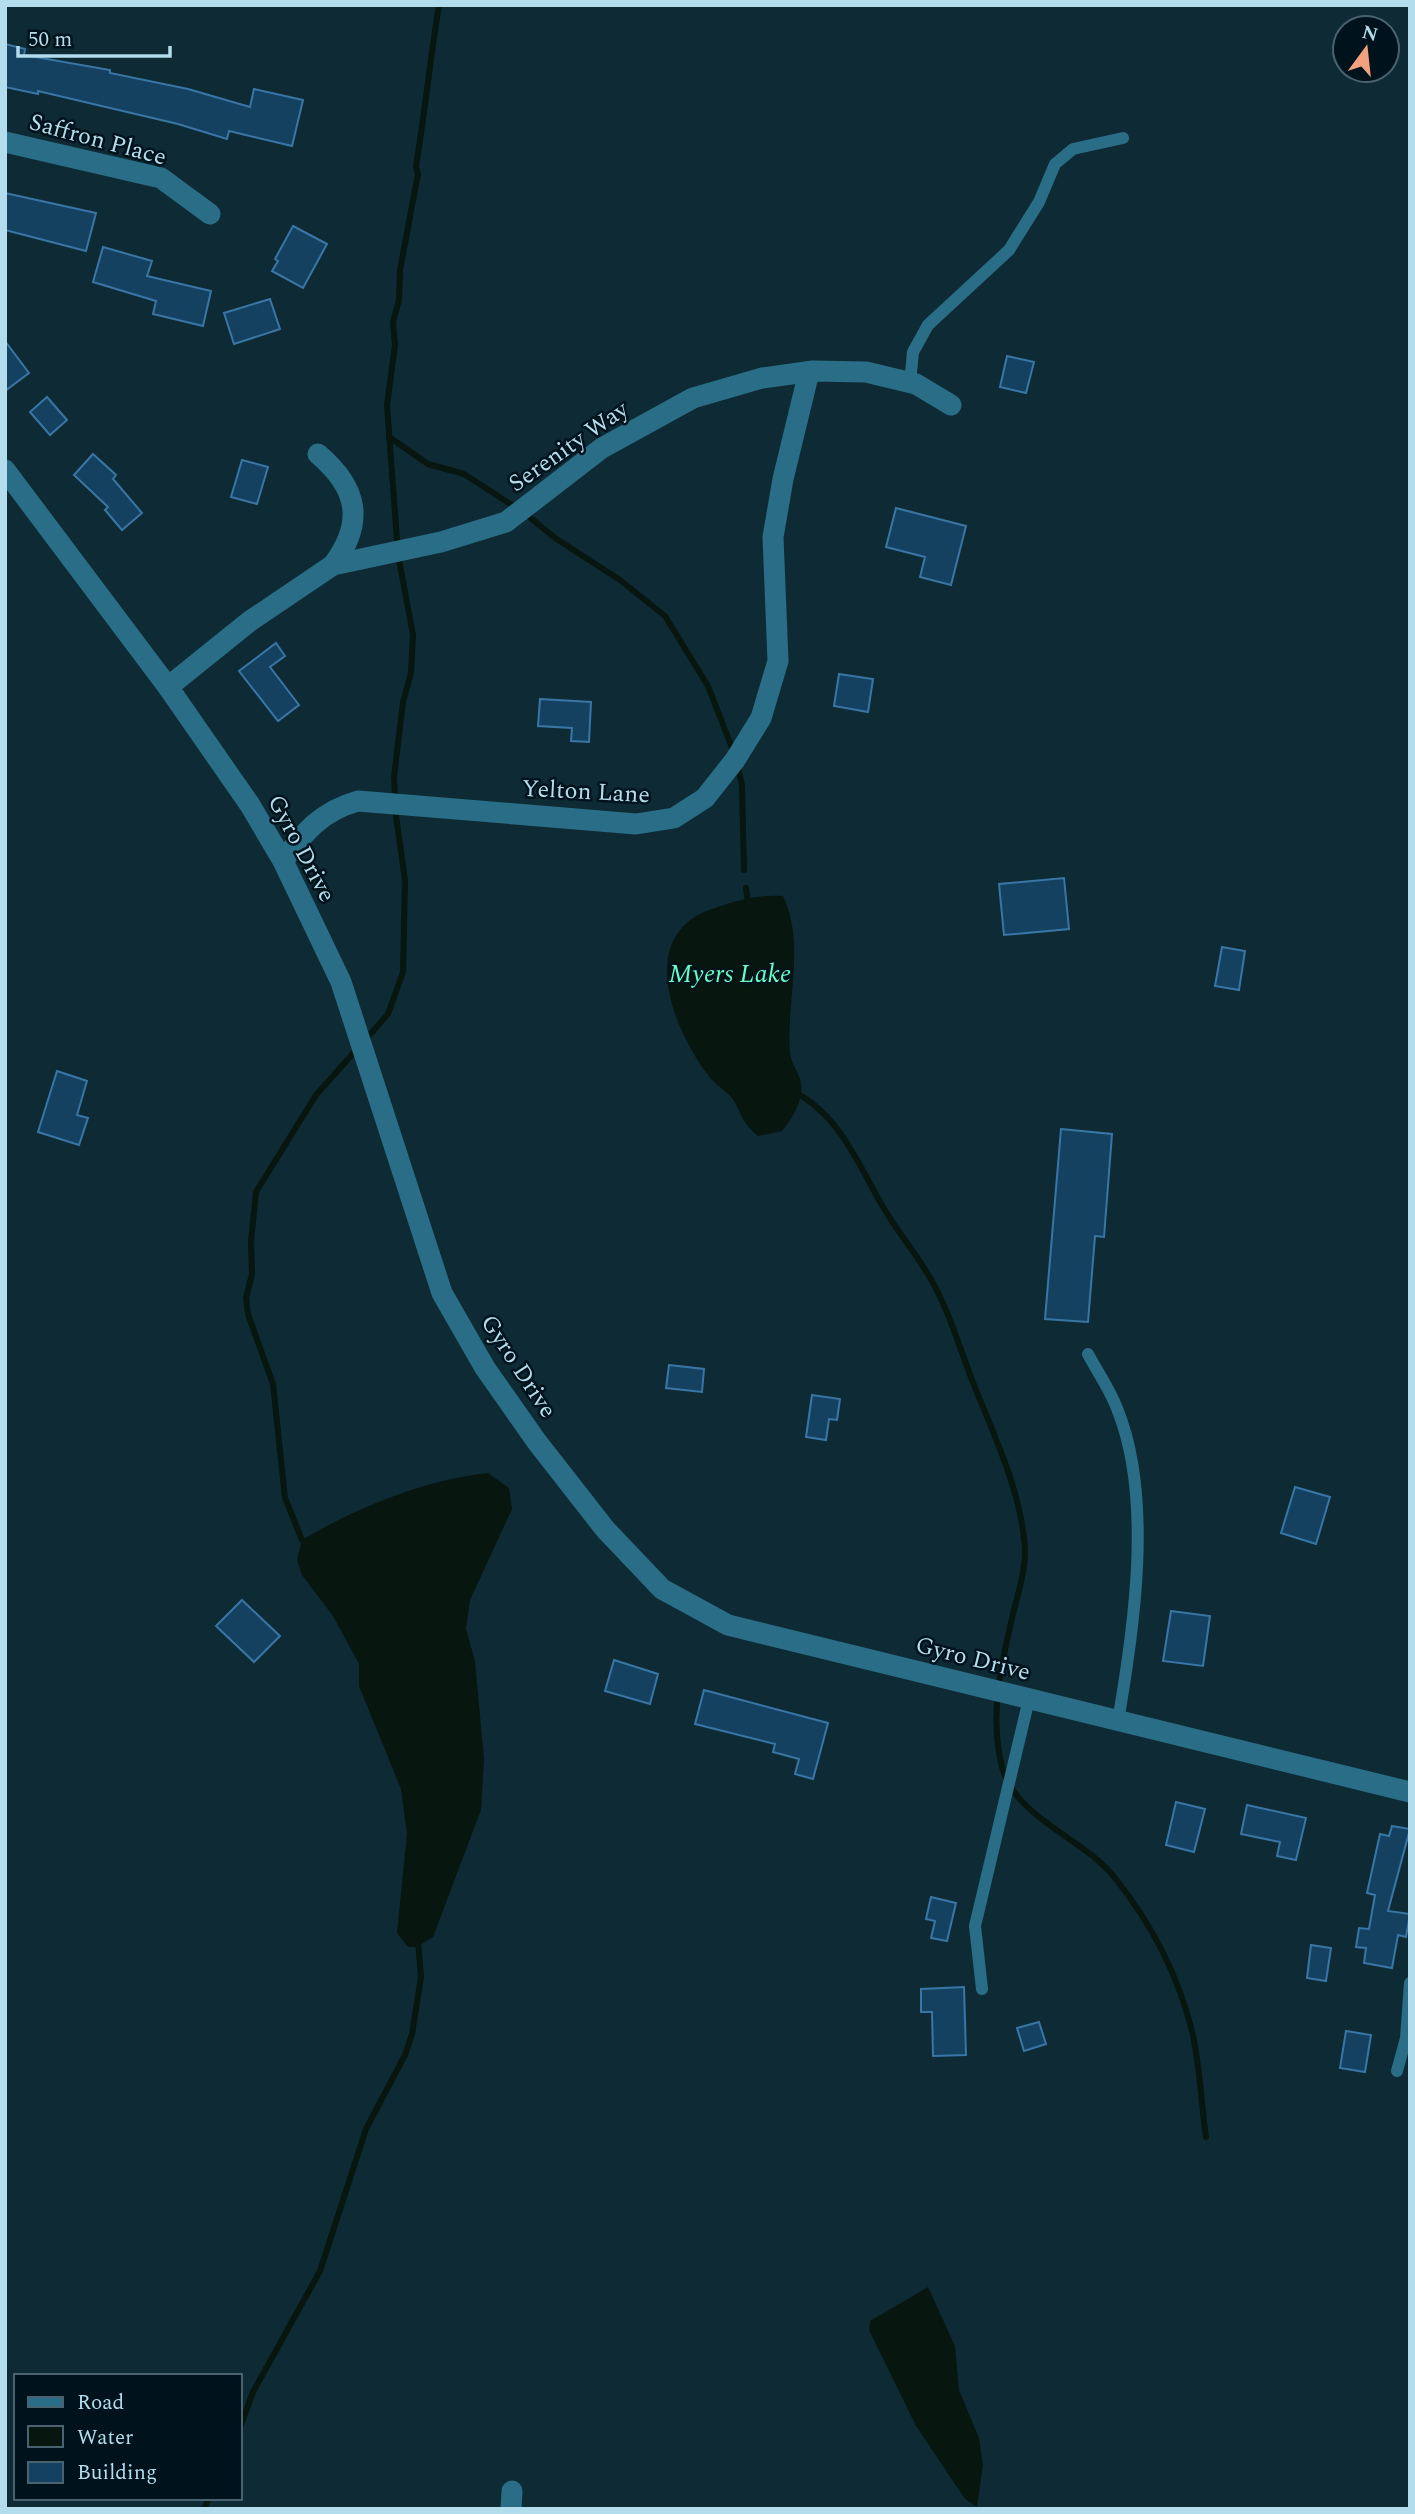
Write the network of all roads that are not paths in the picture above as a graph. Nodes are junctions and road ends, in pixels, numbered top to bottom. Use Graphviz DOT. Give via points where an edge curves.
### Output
graph roads {
  1 [pos="1123,138"];
  2 [pos="5,142"];
  3 [pos="210,214"];
  4 [pos="809,372"];
  5 [pos="910,383"];
  6 [pos="951,405"];
  7 [pos="317,454"];
  8 [pos="5,470"];
  9 [pos="332,565"];
  10 [pos="168,687"];
  11 [pos="283,861"];
  12 [pos="1087,1354"];
  13 [pos="1029,1699"];
  14 [pos="1118,1721"];
  15 [pos="1410,1792"];
  16 [pos="1410,1983"];
  17 [pos="982,1989"];
  18 [pos="1397,2071"];
  1 -- 5 [label="lane" via="1073,149 1055,164 1039,202 1009,250 928,325 913,352"];
  2 -- 3 [label="street, Saffron Place" via="161,178"];
  4 -- 5 [label="street, Serenity Way" via="866,372"];
  4 -- 9 [label="street, Serenity Way" via="762,378 693,398 602,448 506,522 441,542"];
  4 -- 11 [label="street, Yelton Lane" via="773,537 778,662 754,732 705,798 674,818 636,824 358,801 340,806 309,826"];
  5 -- 6 [label="street, Serenity Way"];
  7 -- 9 [label="street, Serenity Way" via="337,471 352,501 349,544"];
  8 -- 10 [label="street, Gyro Drive"];
  9 -- 10 [label="street, Serenity Way" via="250,621"];
  10 -- 11 [label="street, Gyro Drive"];
  11 -- 13 [label="street, Gyro Drive" via="341,982 442,1293 485,1368 605,1529 662,1589 728,1625"];
  12 -- 14 [label="lane" via="1118,1410 1137,1482 1128,1665"];
  13 -- 14 [label="street, Gyro Drive"];
  13 -- 17 [label="lane" via="975,1926"];
  14 -- 15 [label="street, Gyro Drive"];
  16 -- 18 [label="lane" via="1406,2038"];
}
